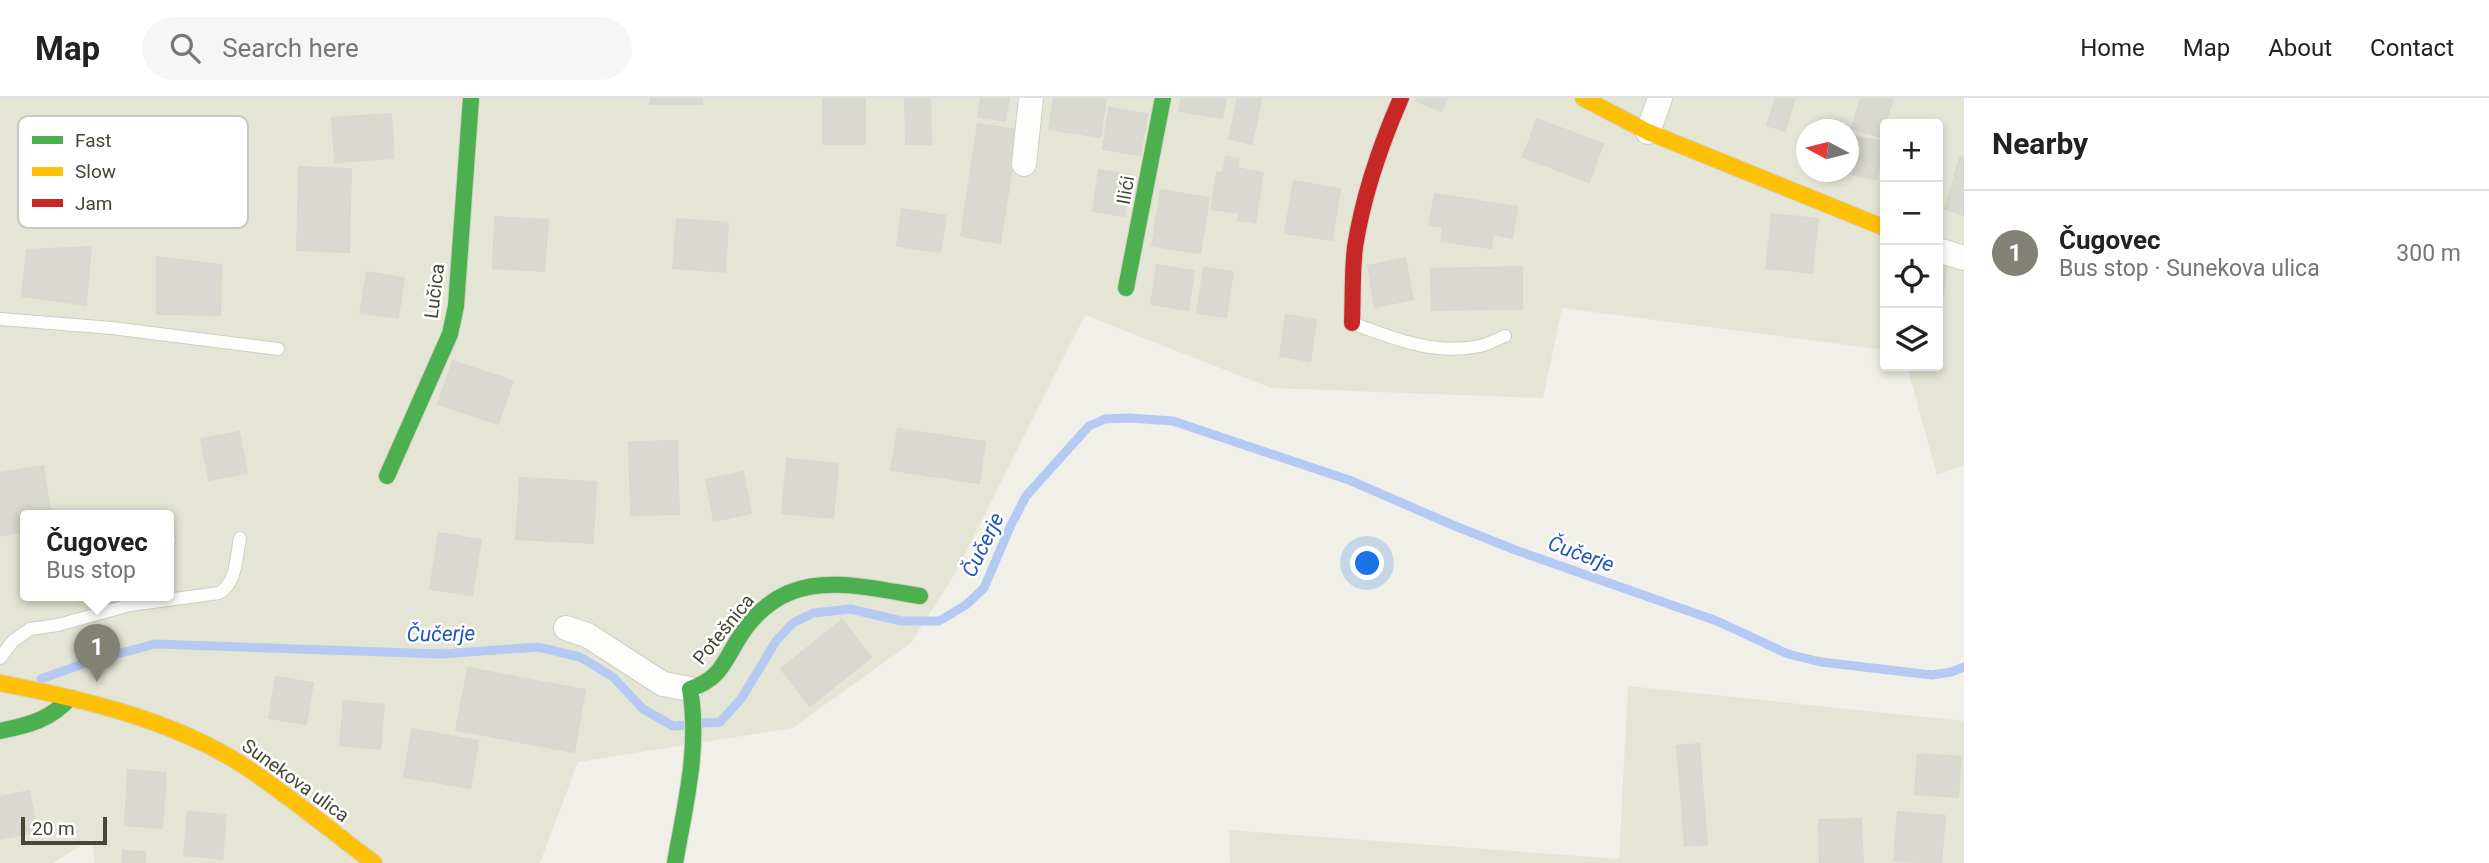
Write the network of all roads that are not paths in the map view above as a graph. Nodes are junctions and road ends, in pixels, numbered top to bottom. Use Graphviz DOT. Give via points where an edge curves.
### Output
graph roads {
  1 [pos="471,98"];
  2 [pos="1031,98"];
  3 [pos="1163,98"];
  4 [pos="1401,98"];
  5 [pos="1583,98"];
  6 [pos="1660,98"];
  7 [pos="1648,132"];
  8 [pos="1024,164"];
  9 [pos="1880,226"];
  10 [pos="1943,252"];
  11 [pos="1964,258"];
  12 [pos="1126,288"];
  13 [pos="0,319"];
  14 [pos="1352,323"];
  15 [pos="1505,336"];
  16 [pos="278,349"];
  17 [pos="387,476"];
  18 [pos="240,538"];
  19 [pos="920,596"];
  20 [pos="174,597"];
  21 [pos="145,601"];
  22 [pos="566,628"];
  23 [pos="0,658"];
  24 [pos="3,683"];
  25 [pos="70,698"];
  26 [pos="692,699"];
  27 [pos="0,731"];
  28 [pos="373,863"];
  29 [pos="675,863"];
  1 -- 17 [label="street, Lučica" via="454,316"];
  2 -- 8 [label="street"];
  3 -- 12 [label="street, Ilići"];
  4 -- 14 [label="street" via="1363,207 1355,249"];
  5 -- 7 [label="street"];
  6 -- 7 [label="street"];
  7 -- 9 [label="street"];
  10 -- 11 [label="street"];
  13 -- 16 [label="lane"];
  14 -- 15 [label="lane" via="1442,349 1480,346"];
  18 -- 20 [label="lane" via="227,588 219,593"];
  19 -- 26 [label="street, Potešnica" via="827,582 800,586 771,602"];
  21 -- 23 [label="lane" via="30,629"];
  22 -- 26 [label="street" via="587,635"];
  24 -- 25 [label="street, Sunekova ulica"];
  25 -- 27 [label="street" via="43,722"];
  25 -- 28 [label="street, Sunekova ulica" via="154,723 241,764"];
  26 -- 29 [label="street" via="694,752"];
}
